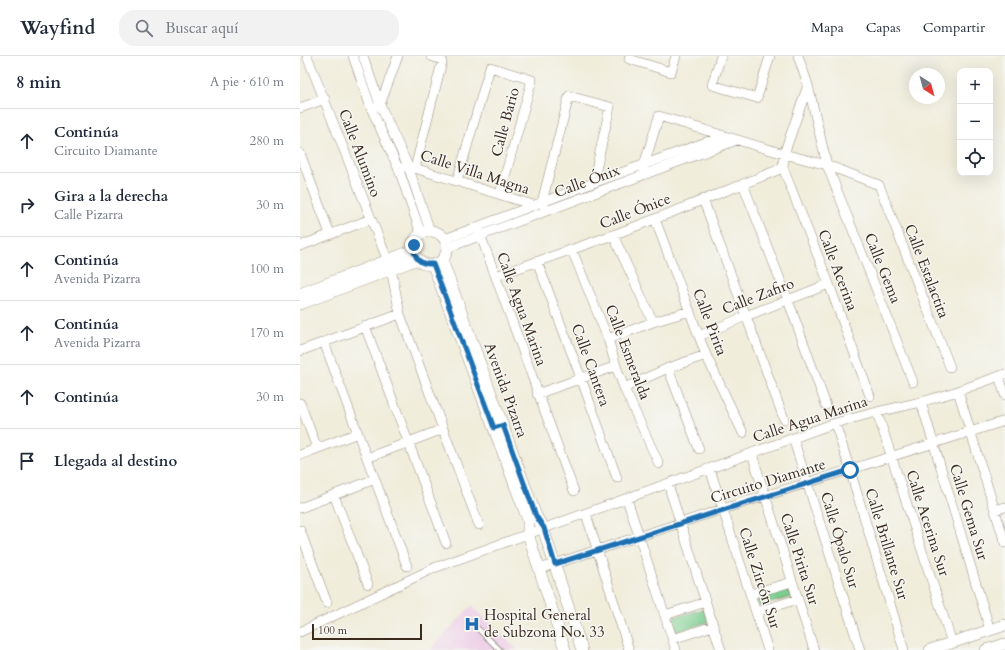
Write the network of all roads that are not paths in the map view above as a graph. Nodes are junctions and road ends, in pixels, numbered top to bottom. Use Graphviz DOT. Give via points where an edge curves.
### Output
graph roads {
  1 [pos="307,56"];
  2 [pos="353,56"];
  3 [pos="363,56"];
  4 [pos="398,56"];
  5 [pos="431,56"];
  6 [pos="676,56"];
  7 [pos="721,56"];
  8 [pos="770,56"];
  9 [pos="798,56"];
  10 [pos="629,57"];
  11 [pos="808,85"];
  12 [pos="325,99"];
  13 [pos="380,105"];
  14 [pos="300,108"];
  15 [pos="371,108"];
  16 [pos="799,110"];
  17 [pos="814,116"];
  18 [pos="723,136"];
  19 [pos="737,140"];
  20 [pos="300,153"];
  21 [pos="784,154"];
  22 [pos="827,165"];
  23 [pos="411,167"];
  24 [pos="783,168"];
  25 [pos="646,169"];
  26 [pos="399,170"];
  27 [pos="457,181"];
  28 [pos="593,183"];
  29 [pos="743,184"];
  30 [pos="500,194"];
  31 [pos="703,199"];
  32 [pos="542,202"];
  33 [pos="533,205"];
  34 [pos="543,212"];
  35 [pos="371,219"];
  36 [pos="655,219"];
  37 [pos="477,226"];
  38 [pos="426,232"];
  39 [pos="330,234"];
  40 [pos="613,235"];
  41 [pos="481,236"];
  42 [pos="446,243"];
  43 [pos="300,246"];
  44 [pos="572,250"];
  45 [pos="416,255"];
  46 [pos="437,262"];
  47 [pos="537,262"];
  48 [pos="389,265"];
  49 [pos="496,276"];
  50 [pos="829,284"];
  51 [pos="300,294"];
  52 [pos="788,300"];
  53 [pos="300,304"];
  54 [pos="690,311"];
  55 [pos="400,314"];
  56 [pos="746,316"];
  57 [pos="653,322"];
  58 [pos="365,326"];
  59 [pos="699,336"];
  60 [pos="608,339"];
  61 [pos="324,342"];
  62 [pos="300,351"];
  63 [pos="706,355"];
  64 [pos="616,366"];
  65 [pos="950,367"];
  66 [pos="668,368"];
  67 [pos="1002,375"];
  68 [pos="581,378"];
  69 [pos="913,382"];
  70 [pos="624,388"];
  71 [pos="958,391"];
  72 [pos="538,394"];
  73 [pos="1005,395"];
  74 [pos="870,396"];
  75 [pos="921,402"];
  76 [pos="300,403"];
  77 [pos="826,405"];
  78 [pos="878,412"];
  79 [pos="784,419"];
  80 [pos="1005,421"];
  81 [pos="835,423"];
  82 [pos="443,429"];
  83 [pos="970,432"];
  84 [pos="358,433"];
  85 [pos="743,433"];
  86 [pos="793,438"];
  87 [pos="409,443"];
  88 [pos="934,443"];
  89 [pos="317,448"];
  90 [pos="699,449"];
  91 [pos="752,454"];
  92 [pos="300,455"];
  93 [pos="892,456"];
  94 [pos="367,458"];
  95 [pos="659,464"];
  96 [pos="710,468"];
  97 [pos="850,470"];
  98 [pos="617,478"];
  99 [pos="375,479"];
  100 [pos="807,483"];
  101 [pos="668,484"];
  102 [pos="574,491"];
  103 [pos="334,495"];
  104 [pos="765,496"];
  105 [pos="627,499"];
  106 [pos="1005,507"];
  107 [pos="300,508"];
  108 [pos="723,510"];
  109 [pos="995,510"];
  110 [pos="586,514"];
  111 [pos="532,518"];
  112 [pos="681,523"];
  113 [pos="479,525"];
  114 [pos="544,528"];
  115 [pos="300,530"];
  116 [pos="528,534"];
  117 [pos="639,537"];
  118 [pos="1004,537"];
  119 [pos="446,543"];
  120 [pos="598,550"];
  121 [pos="555,564"];
  122 [pos="407,566"];
  123 [pos="539,569"];
  124 [pos="792,582"];
  125 [pos="368,584"];
  126 [pos="751,594"];
  127 [pos="798,600"];
  128 [pos="706,602"];
  129 [pos="328,603"];
  130 [pos="756,612"];
  131 [pos="665,615"];
  132 [pos="713,626"];
  133 [pos="1005,626"];
  134 [pos="476,627"];
  135 [pos="990,630"];
  136 [pos="300,632"];
  137 [pos="672,639"];
  138 [pos="952,643"];
  139 [pos="1000,647"];
  140 [pos="500,650"];
  141 [pos="565,650"];
  142 [pos="582,650"];
  143 [pos="629,650"];
  144 [pos="676,650"];
  145 [pos="721,650"];
  146 [pos="768,650"];
  147 [pos="814,650"];
  148 [pos="860,650"];
  149 [pos="904,650"];
  150 [pos="930,650"];
  151 [pos="986,650"];
  1 -- 12 [label="street, Calle Alumino"];
  2 -- 15 [label="street"];
  3 -- 13 [label="street"];
  4 -- 13 [label="street"];
  5 -- 23 [label="street" via="442,62"];
  6 -- 10 [label="street" via="671,72"];
  7 -- 8 [label="street" via="712,85 758,98"];
  9 -- 11 [label="street, Calle Gema"];
  11 -- 16 [label="street, Calle Acerina"];
  11 -- 17 [label="street, Calle Gema"];
  12 -- 14 [label="street"];
  12 -- 35 [label="street, Calle Alumino"];
  13 -- 15 [label="street"];
  13 -- 23 [label="street"];
  15 -- 26 [label="street"];
  16 -- 17 [label="street"];
  16 -- 21 [label="street, Calle Acerina"];
  17 -- 22 [label="street, Calle Gema"];
  18 -- 19 [label="street"];
  18 -- 25 [label="street, Calle Ónix"];
  18 -- 25 [label="street" via="659,116"];
  19 -- 21 [label="street"];
  19 -- 25 [label="street, Calle Ónix"];
  20 -- 39 [label="street"];
  21 -- 22 [label="street"];
  21 -- 24 [label="street, Calle Acerina"];
  22 -- 65 [label="street, Calle Estalactita" via="879,185"];
  22 -- 69 [label="street, Calle Gema"];
  23 -- 26 [label="street"];
  23 -- 27 [label="street, Calle Villa Magna"];
  23 -- 38 [label="street"];
  24 -- 29 [label="street, Calle Ónice"];
  24 -- 50 [label="street, Calle Acerina"];
  25 -- 28 [label="street, Calle Ónix"];
  25 -- 34 [label="street, Calle Ónix"];
  26 -- 38 [label="street"];
  27 -- 30 [label="street, Calle Villa Magna"];
  27 -- 30 [label="street, Calle Bario" via="490,67 532,80"];
  28 -- 32 [label="street, Calle Ónix"];
  28 -- 32 [label="street" via="610,107 569,96"];
  29 -- 31 [label="street, Calle Ónice"];
  29 -- 52 [label="street"];
  30 -- 33 [label="street, Calle Villa Magna"];
  31 -- 36 [label="street, Calle Ónice"];
  31 -- 56 [label="street"];
  32 -- 33 [label="street, Calle Ónix"];
  32 -- 34 [label="street"];
  33 -- 34 [label="street"];
  33 -- 37 [label="street, Calle Ónix"];
  34 -- 41 [label="street, Calle Ónix"];
  35 -- 39 [label="street"];
  35 -- 48 [label="street, Calle Alumino"];
  36 -- 40 [label="street, Calle Ónice"];
  36 -- 54 [label="street, Calle Pirita"];
  37 -- 41 [label="street, Calle Agua Marina"];
  37 -- 42 [label="street, Calle Ónix"];
  38 -- 42 [label="street" via="437,232"];
  38 -- 45 [label="street" via="415,241"];
  39 -- 43 [label="street"];
  40 -- 44 [label="street, Calle Ónice"];
  40 -- 57 [label="street"];
  41 -- 42 [label="street, Calle Ónix"];
  41 -- 49 [label="street, Calle Agua Marina"];
  42 -- 46 [label="street" via="446,255"];
  44 -- 47 [label="street, Calle Ónice"];
  44 -- 60 [label="street, Calle Esmeralda"];
  45 -- 46 [label="street" via="428,265"];
  45 -- 48 [label="street"];
  46 -- 111 [label="street, Avenida Pizarra"];
  47 -- 49 [label="street, Calle Ónice"];
  47 -- 68 [label="street, Calle Cantera"];
  48 -- 51 [label="street"];
  48 -- 53 [label="street"];
  48 -- 55 [label="street, Calle Alumino"];
  49 -- 72 [label="street, Calle Agua Marina"];
  50 -- 52 [label="street, Calle Zafiro"];
  50 -- 74 [label="street, Calle Acerina"];
  52 -- 56 [label="street, Calle Zafiro"];
  52 -- 77 [label="street"];
  54 -- 57 [label="street"];
  54 -- 59 [label="street, Calle Pirita"];
  55 -- 58 [label="street"];
  55 -- 82 [label="street, Calle Alumino"];
  56 -- 59 [label="street, Calle Zafiro"];
  56 -- 79 [label="street"];
  57 -- 60 [label="street"];
  58 -- 61 [label="street"];
  58 -- 87 [label="street"];
  59 -- 63 [label="street, Calle Pirita"];
  60 -- 64 [label="street, Calle Esmeralda"];
  61 -- 62 [label="street"];
  61 -- 84 [label="street"];
  63 -- 66 [label="street"];
  63 -- 85 [label="street, Calle Pirita"];
  64 -- 68 [label="street"];
  64 -- 70 [label="street, Calle Esmeralda"];
  66 -- 70 [label="street"];
  66 -- 90 [label="street"];
  67 -- 71 [label="street, Calle Agua Marina"];
  67 -- 73 [label="street"];
  68 -- 72 [label="street"];
  68 -- 98 [label="street, Calle Cantera"];
  70 -- 95 [label="street, Calle Esmeralda"];
  71 -- 75 [label="street, Calle Agua Marina"];
  71 -- 83 [label="street"];
  72 -- 102 [label="street, Calle Agua Marina"];
  75 -- 78 [label="street, Calle Agua Marina"];
  75 -- 88 [label="street, Calle Gema Sur"];
  76 -- 89 [label="street"];
  78 -- 81 [label="street, Calle Agua Marina"];
  78 -- 93 [label="street, Calle Acerina Sur"];
  80 -- 83 [label="street, Circuito Diamante"];
  81 -- 86 [label="street, Calle Agua Marina"];
  81 -- 97 [label="street, Calle Brillante Sur"];
  82 -- 87 [label="street"];
  82 -- 113 [label="street, Calle Alumino"];
  83 -- 88 [label="street, Circuito Diamante"];
  83 -- 109 [label="street"];
  84 -- 89 [label="street"];
  84 -- 94 [label="street"];
  86 -- 91 [label="street, Calle Agua Marina"];
  86 -- 100 [label="street, Calle Ópalo Sur"];
  87 -- 94 [label="street"];
  87 -- 119 [label="street"];
  88 -- 93 [label="street, Circuito Diamante"];
  88 -- 135 [label="street, Calle Gema Sur"];
  89 -- 92 [label="street"];
  91 -- 96 [label="street, Calle Agua Marina"];
  91 -- 104 [label="street, Calle Pirita Sur"];
  93 -- 97 [label="street, Circuito Diamante"];
  93 -- 138 [label="street, Calle Acerina Sur"];
  94 -- 99 [label="street"];
  96 -- 101 [label="street, Calle Agua Marina"];
  96 -- 108 [label="street, Calle Zircón Sur"];
  97 -- 100 [label="street, Circuito Diamante"];
  97 -- 149 [label="street, Calle Brillante Sur"];
  99 -- 103 [label="street"];
  99 -- 122 [label="street"];
  100 -- 104 [label="street, Circuito Diamante"];
  100 -- 148 [label="street, Calle Ópalo Sur"];
  101 -- 105 [label="street, Calle Agua Marina"];
  101 -- 112 [label="street"];
  103 -- 107 [label="street"];
  103 -- 125 [label="street"];
  104 -- 108 [label="street, Circuito Diamante"];
  104 -- 124 [label="street, Calle Pirita Sur"];
  105 -- 110 [label="street, Calle Agua Marina"];
  105 -- 117 [label="street"];
  106 -- 109 [label="street"];
  108 -- 112 [label="street, Circuito Diamante"];
  108 -- 126 [label="street, Calle Zircón Sur"];
  109 -- 118 [label="street"];
  110 -- 114 [label="street, Calle Agua Marina"];
  110 -- 120 [label="street"];
  111 -- 114 [label="street, Avenida Pizarra"];
  111 -- 116 [label="street, Avenida Pizarra"];
  112 -- 117 [label="street, Circuito Diamante"];
  112 -- 128 [label="street"];
  114 -- 116 [label="street, Calle Agua Marina"];
  114 -- 121 [label="street, Avenida Pizarra"];
  115 -- 129 [label="street"];
  116 -- 123 [label="street, Avenida Pizarra"];
  116 -- 136 [label="street, Calle Agua Marina" via="434,568"];
  117 -- 120 [label="street, Circuito Diamante"];
  117 -- 131 [label="street"];
  120 -- 121 [label="street, Circuito Diamante"];
  120 -- 143 [label="street"];
  121 -- 123 [label="street, Circuito Diamante"];
  121 -- 142 [label="street, Avenida Pizarra"];
  123 -- 141 [label="street, Avenida Pizarra"];
  124 -- 126 [label="street"];
  124 -- 127 [label="street, Calle Pirita Sur"];
  126 -- 130 [label="street, Calle Zircón Sur"];
  127 -- 130 [label="street"];
  127 -- 147 [label="street, Calle Pirita Sur"];
  128 -- 131 [label="street"];
  128 -- 132 [label="street"];
  130 -- 146 [label="street, Calle Zircón Sur"];
  131 -- 137 [label="street"];
  132 -- 137 [label="street"];
  132 -- 145 [label="street"];
  133 -- 135 [label="street"];
  134 -- 140 [label="lane"];
  135 -- 138 [label="street"];
  137 -- 144 [label="street"];
  138 -- 150 [label="street"];
  139 -- 151 [label="street"];
}
